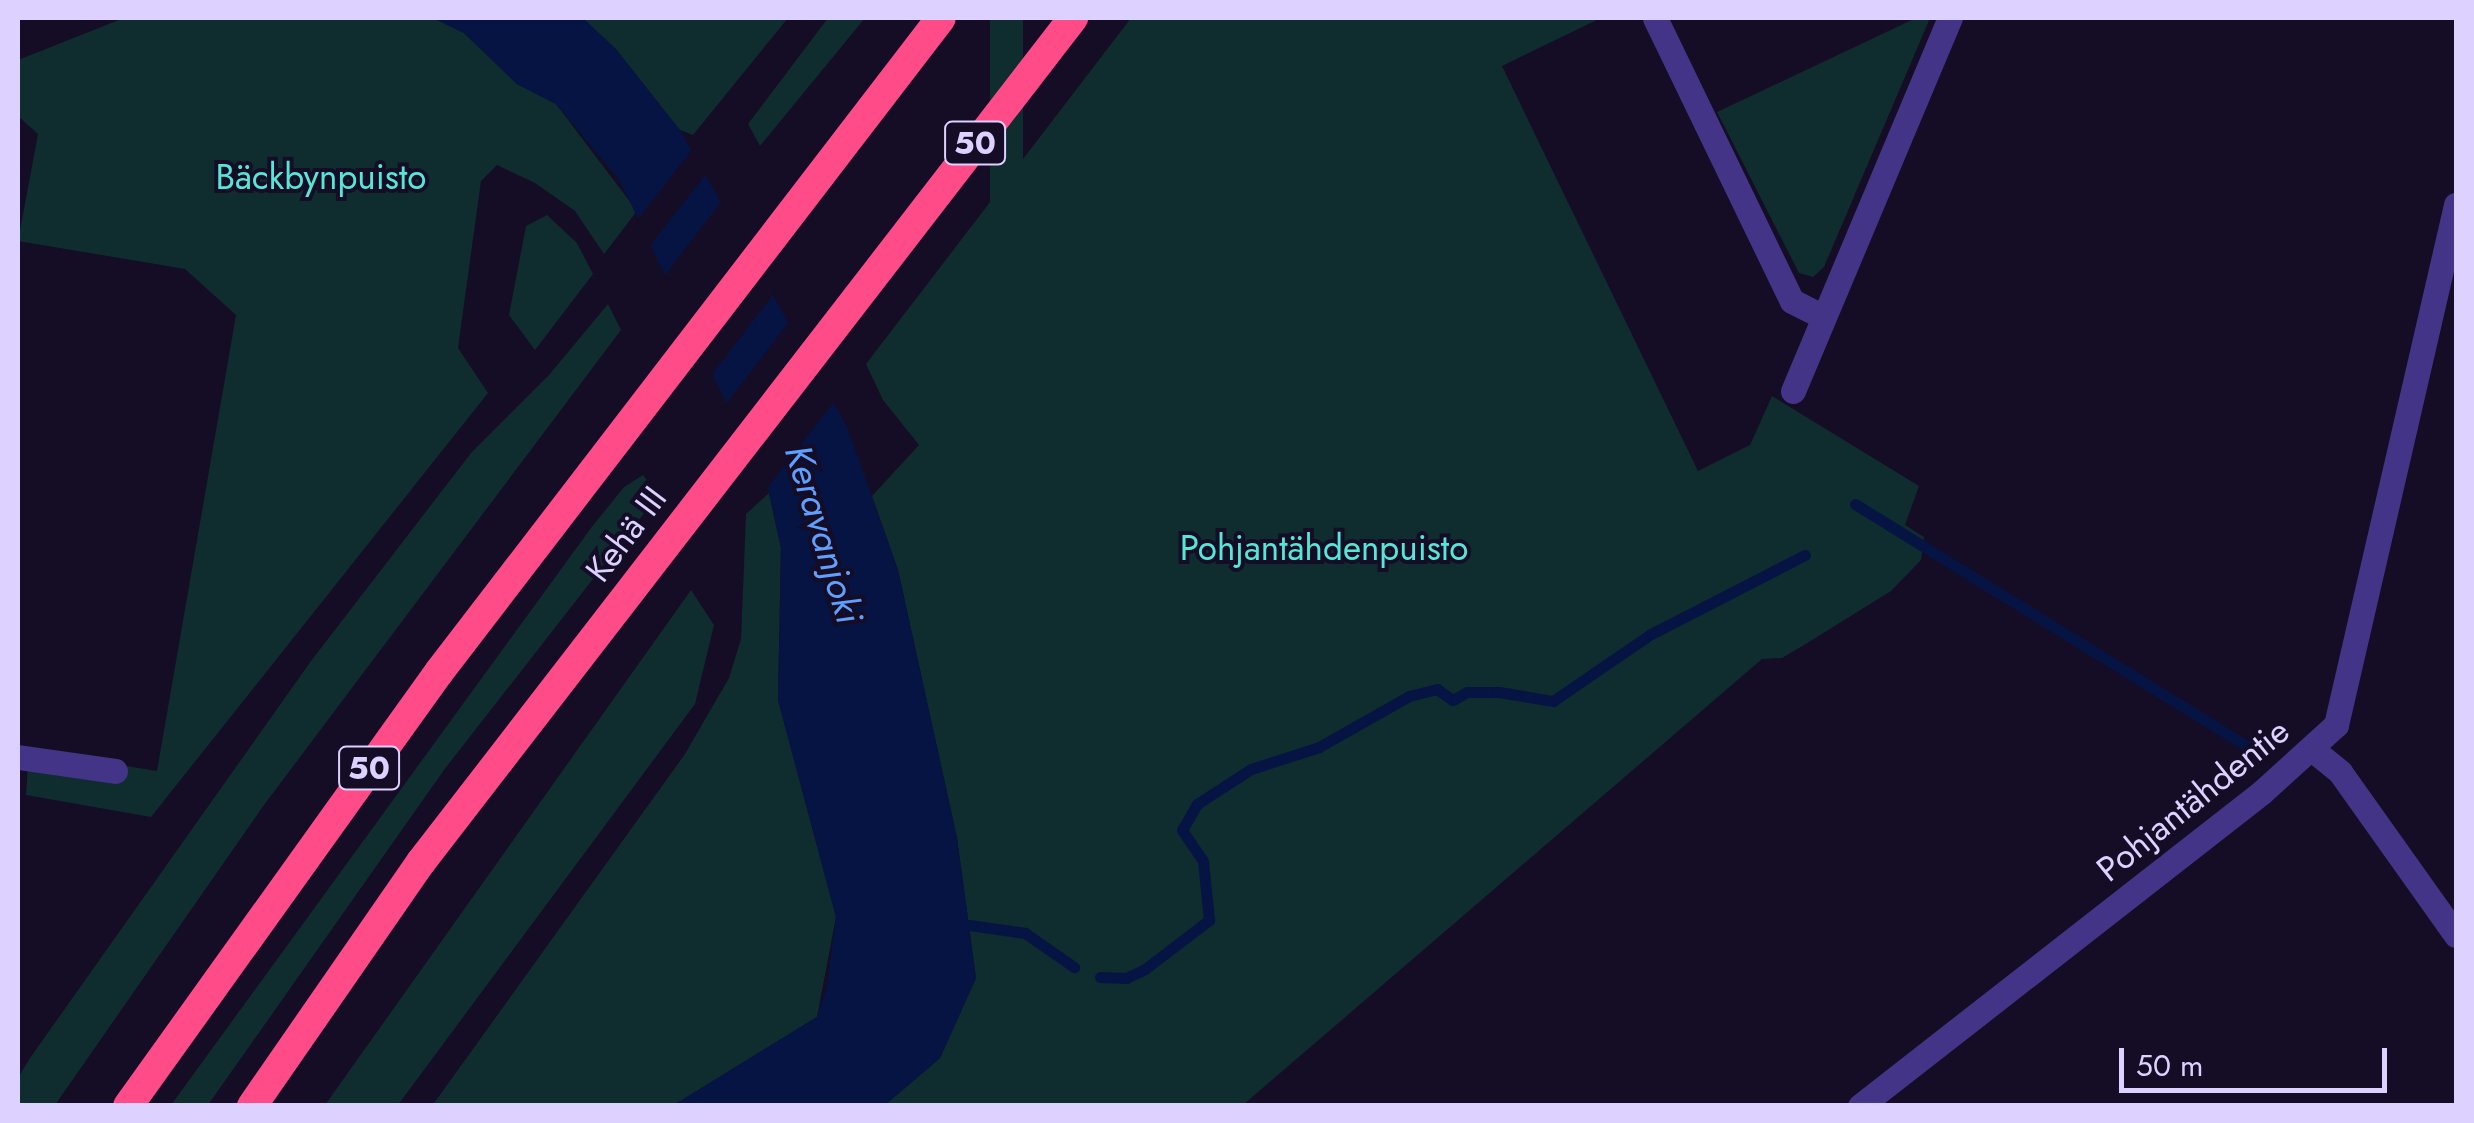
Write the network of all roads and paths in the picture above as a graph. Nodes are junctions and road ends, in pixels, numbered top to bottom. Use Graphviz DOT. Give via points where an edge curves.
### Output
graph roads {
  1 [pos="938,18"];
  2 [pos="1073,18"];
  3 [pos="1655,18"];
  4 [pos="1950,18"];
  5 [pos="2456,206"];
  6 [pos="1822,316"];
  7 [pos="1793,391"];
  8 [pos="2312,750"];
  9 [pos="18,757"];
  10 [pos="115,771"];
  11 [pos="2456,934"];
  12 [pos="128,1106"];
  13 [pos="252,1106"];
  14 [pos="1860,1106"];
  1 -- 12 [label="highway, Kehä III / 50" via="617,436"];
  2 -- 13 [label="highway, Kehä III / 50" via="422,862"];
  3 -- 6 [label="street" via="1792,302"];
  4 -- 6 [label="street"];
  5 -- 8 [label="street, Pohjantähdentie" via="2336,724"];
  6 -- 7 [label="street"];
  8 -- 11 [label="street" via="2340,772"];
  8 -- 14 [label="street, Pohjantähdentie"];
  9 -- 10 [label="street"];
}
